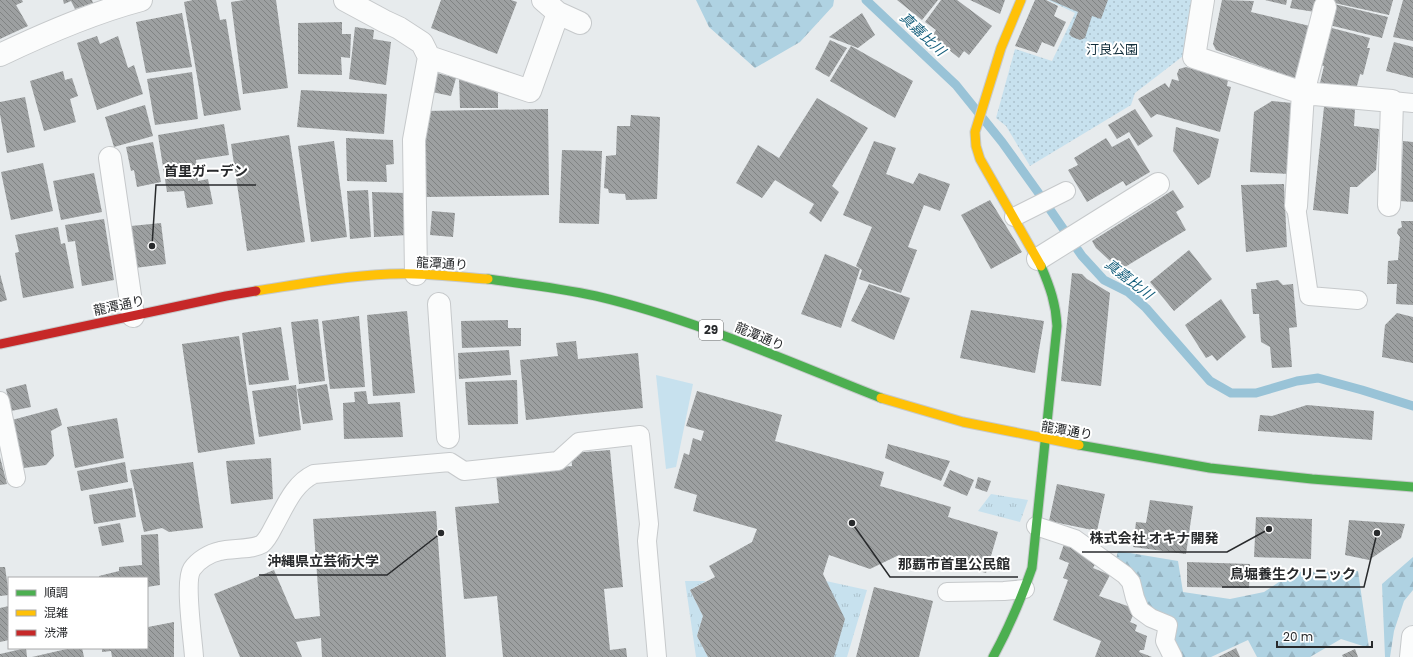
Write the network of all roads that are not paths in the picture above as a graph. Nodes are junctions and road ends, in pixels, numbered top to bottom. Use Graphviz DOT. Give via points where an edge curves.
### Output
graph roads {
  1 [pos="141,0"];
  2 [pos="345,0"];
  3 [pos="381,0"];
  4 [pos="1021,0"];
  5 [pos="1203,0"];
  6 [pos="551,7"];
  7 [pos="1325,7"];
  8 [pos="384,22"];
  9 [pos="580,23"];
  10 [pos="0,55"];
  11 [pos="429,57"];
  12 [pos="1303,93"];
  13 [pos="1392,101"];
  14 [pos="1413,103"];
  15 [pos="110,158"];
  16 [pos="1158,184"];
  17 [pos="1066,191"];
  18 [pos="1388,205"];
  19 [pos="1296,206"];
  20 [pos="1014,217"];
  21 [pos="1038,259"];
  22 [pos="416,274"];
  23 [pos="1358,300"];
  24 [pos="438,304"];
  25 [pos="133,316"];
  26 [pos="0,344"];
  27 [pos="0,401"];
  28 [pos="448,437"];
  29 [pos="1046,439"];
  30 [pos="450,462"];
  31 [pos="16,478"];
  32 [pos="1413,487"];
  33 [pos="1036,526"];
  34 [pos="1025,589"];
  35 [pos="947,592"];
  36 [pos="1413,637"];
  37 [pos="194,657"];
  38 [pos="657,657"];
  39 [pos="993,657"];
  40 [pos="1173,657"];
  41 [pos="1411,657"];
  1 -- 10 [label="street" via="100,12"];
  2 -- 8 [label="street"];
  3 -- 8 [label="street"];
  4 -- 20 [label="main road" via="1001,48 974,140 980,159"];
  5 -- 12 [label="street" via="1194,56"];
  6 -- 9 [label="street"];
  6 -- 11 [label="street" via="530,91"];
  7 -- 12 [label="street"];
  8 -- 11 [label="street" via="399,28 422,43"];
  11 -- 22 [label="street" via="414,140"];
  12 -- 13 [label="street"];
  12 -- 19 [label="street"];
  13 -- 14 [label="lane"];
  13 -- 18 [label="street"];
  15 -- 25 [label="street"];
  16 -- 21 [label="street"];
  17 -- 20 [label="lane"];
  19 -- 23 [label="lane" via="1309,296"];
  20 -- 21 [label="main road"];
  21 -- 29 [label="main road" via="1056,309 1057,326"];
  22 -- 25 [label="main road, 龍潭通り / 29" via="366,276 281,286"];
  22 -- 29 [label="main road, 龍潭通り / 29" via="488,279 559,288 597,296 731,337 888,401 963,422"];
  24 -- 28 [label="street"];
  25 -- 26 [label="main road, 龍潭通り / 29"];
  27 -- 31 [label="lane"];
  28 -- 30 [label="lane"];
  29 -- 32 [label="main road, 龍潭通り / 29" via="1210,468"];
  29 -- 33 [label="main road"];
  30 -- 37 [label="lane" via="314,474 304,478 262,544 219,551 203,558 191,570 188,587"];
  30 -- 38 [label="lane" via="464,471 558,461 579,442 640,436 649,524 647,541"];
  33 -- 34 [label="main road" via="1032,568"];
  33 -- 40 [label="lane" via="1076,539 1125,575 1131,582 1140,610 1168,625 1165,641"];
  34 -- 35 [label="lane"];
  34 -- 39 [label="main road"];
  36 -- 41 [label="street"];
}
